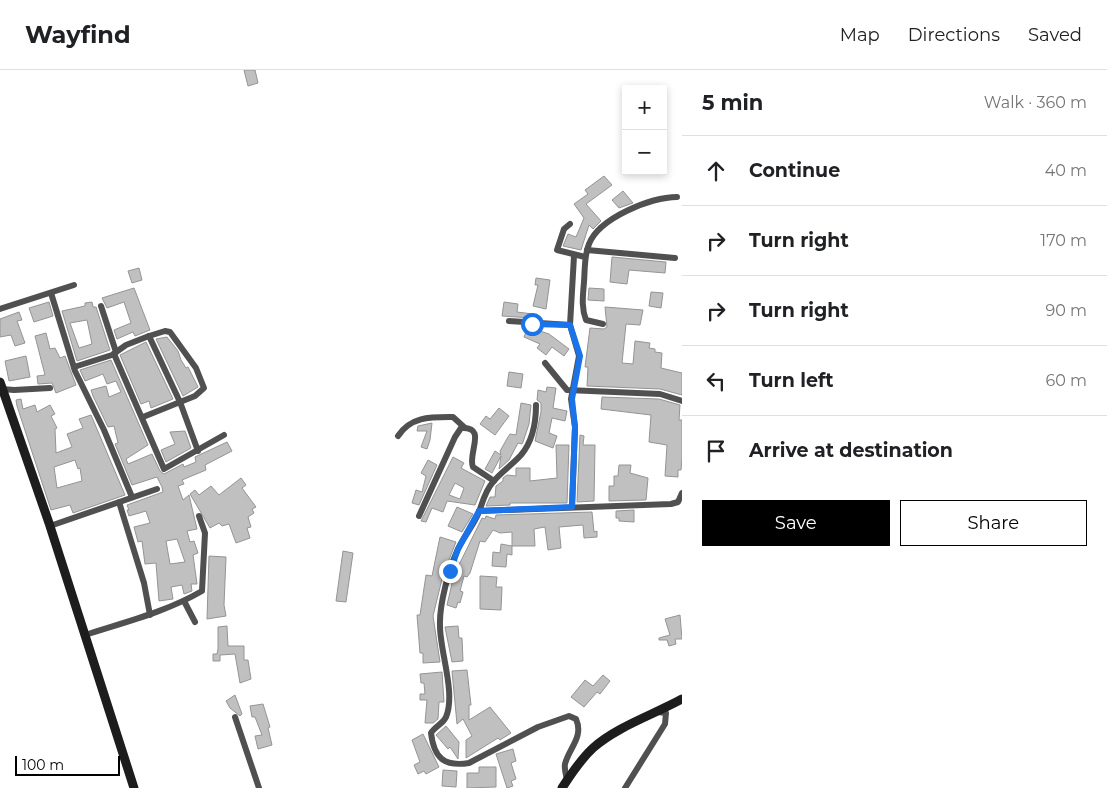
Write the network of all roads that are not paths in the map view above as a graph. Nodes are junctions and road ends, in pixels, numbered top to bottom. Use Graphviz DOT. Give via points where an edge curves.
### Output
graph roads {
  1 [pos="677,197"];
  2 [pos="570,224"];
  3 [pos="587,250"];
  4 [pos="574,256"];
  5 [pos="585,258"];
  6 [pos="675,258"];
  7 [pos="74,285"];
  8 [pos="51,293"];
  9 [pos="101,306"];
  10 [pos="0,308"];
  11 [pos="509,321"];
  12 [pos="603,324"];
  13 [pos="570,325"];
  14 [pos="149,336"];
  15 [pos="115,353"];
  16 [pos="545,363"];
  17 [pos="74,367"];
  18 [pos="1,385"];
  19 [pos="50,388"];
  20 [pos="574,392"];
  21 [pos="682,401"];
  22 [pos="180,402"];
  23 [pos="536,405"];
  24 [pos="142,417"];
  25 [pos="464,427"];
  26 [pos="224,434"];
  27 [pos="398,436"];
  28 [pos="198,451"];
  29 [pos="494,481"];
  30 [pos="156,489"];
  31 [pos="682,493"];
  32 [pos="132,497"];
  33 [pos="119,502"];
  34 [pos="572,507"];
  35 [pos="479,511"];
  36 [pos="199,516"];
  37 [pos="419,516"];
  38 [pos="50,526"];
  39 [pos="184,601"];
  40 [pos="150,615"];
  41 [pos="195,622"];
  42 [pos="85,635"];
  43 [pos="682,699"];
  44 [pos="658,712"];
  45 [pos="235,718"];
  46 [pos="564,784"];
  47 [pos="134,788"];
  48 [pos="259,788"];
  49 [pos="625,788"];
  1 -- 3 [label="street" via="651,202 612,219 596,232"];
  2 -- 4 [label="street" via="564,229 557,250"];
  3 -- 5 [label="street"];
  3 -- 6 [label="street"];
  4 -- 5 [label="street"];
  4 -- 13 [label="street"];
  5 -- 12 [label="street" via="584,314 586,320"];
  7 -- 8 [label="street"];
  8 -- 10 [label="street"];
  8 -- 17 [label="street"];
  9 -- 15 [label="street"];
  11 -- 13 [label="street"];
  13 -- 20 [label="street" via="580,356"];
  14 -- 15 [label="street"];
  14 -- 22 [label="street"];
  14 -- 22 [label="street" via="165,331 174,334 204,382 201,393"];
  15 -- 17 [label="street"];
  15 -- 24 [label="street"];
  16 -- 20 [label="street" via="568,390"];
  17 -- 32 [label="street"];
  18 -- 19 [label="street" via="14,390"];
  18 -- 38 [label="street"];
  20 -- 21 [label="street" via="660,394"];
  20 -- 34 [label="street"];
  22 -- 24 [label="street"];
  22 -- 28 [label="street"];
  23 -- 29 [label="street" via="528,444"];
  24 -- 28 [label="street" via="164,469"];
  25 -- 27 [label="street" via="453,417 418,418 403,427"];
  25 -- 29 [label="street" via="477,437 471,465"];
  25 -- 37 [label="street" via="455,437"];
  26 -- 28 [label="street"];
  29 -- 35 [label="street" via="480,502"];
  30 -- 32 [label="street"];
  31 -- 34 [label="street" via="678,502 671,504"];
  32 -- 33 [label="street"];
  33 -- 38 [label="street"];
  33 -- 40 [label="street" via="144,583"];
  34 -- 35 [label="street"];
  35 -- 46 [label="street" via="458,549 441,612 439,624 448,678 447,709 446,717 431,733 432,742 436,753 446,762 457,765 469,763 538,727 569,716 580,727 565,765"];
  36 -- 39 [label="street" via="205,534 202,591"];
  38 -- 42 [label="street"];
  39 -- 40 [label="street"];
  39 -- 41 [label="street"];
  40 -- 42 [label="street"];
  42 -- 47 [label="street"];
  43 -- 44 [label="street"];
  44 -- 46 [label="street" via="594,747"];
  44 -- 49 [label="street" via="666,713 665,724"];
  45 -- 48 [label="street"];
}
